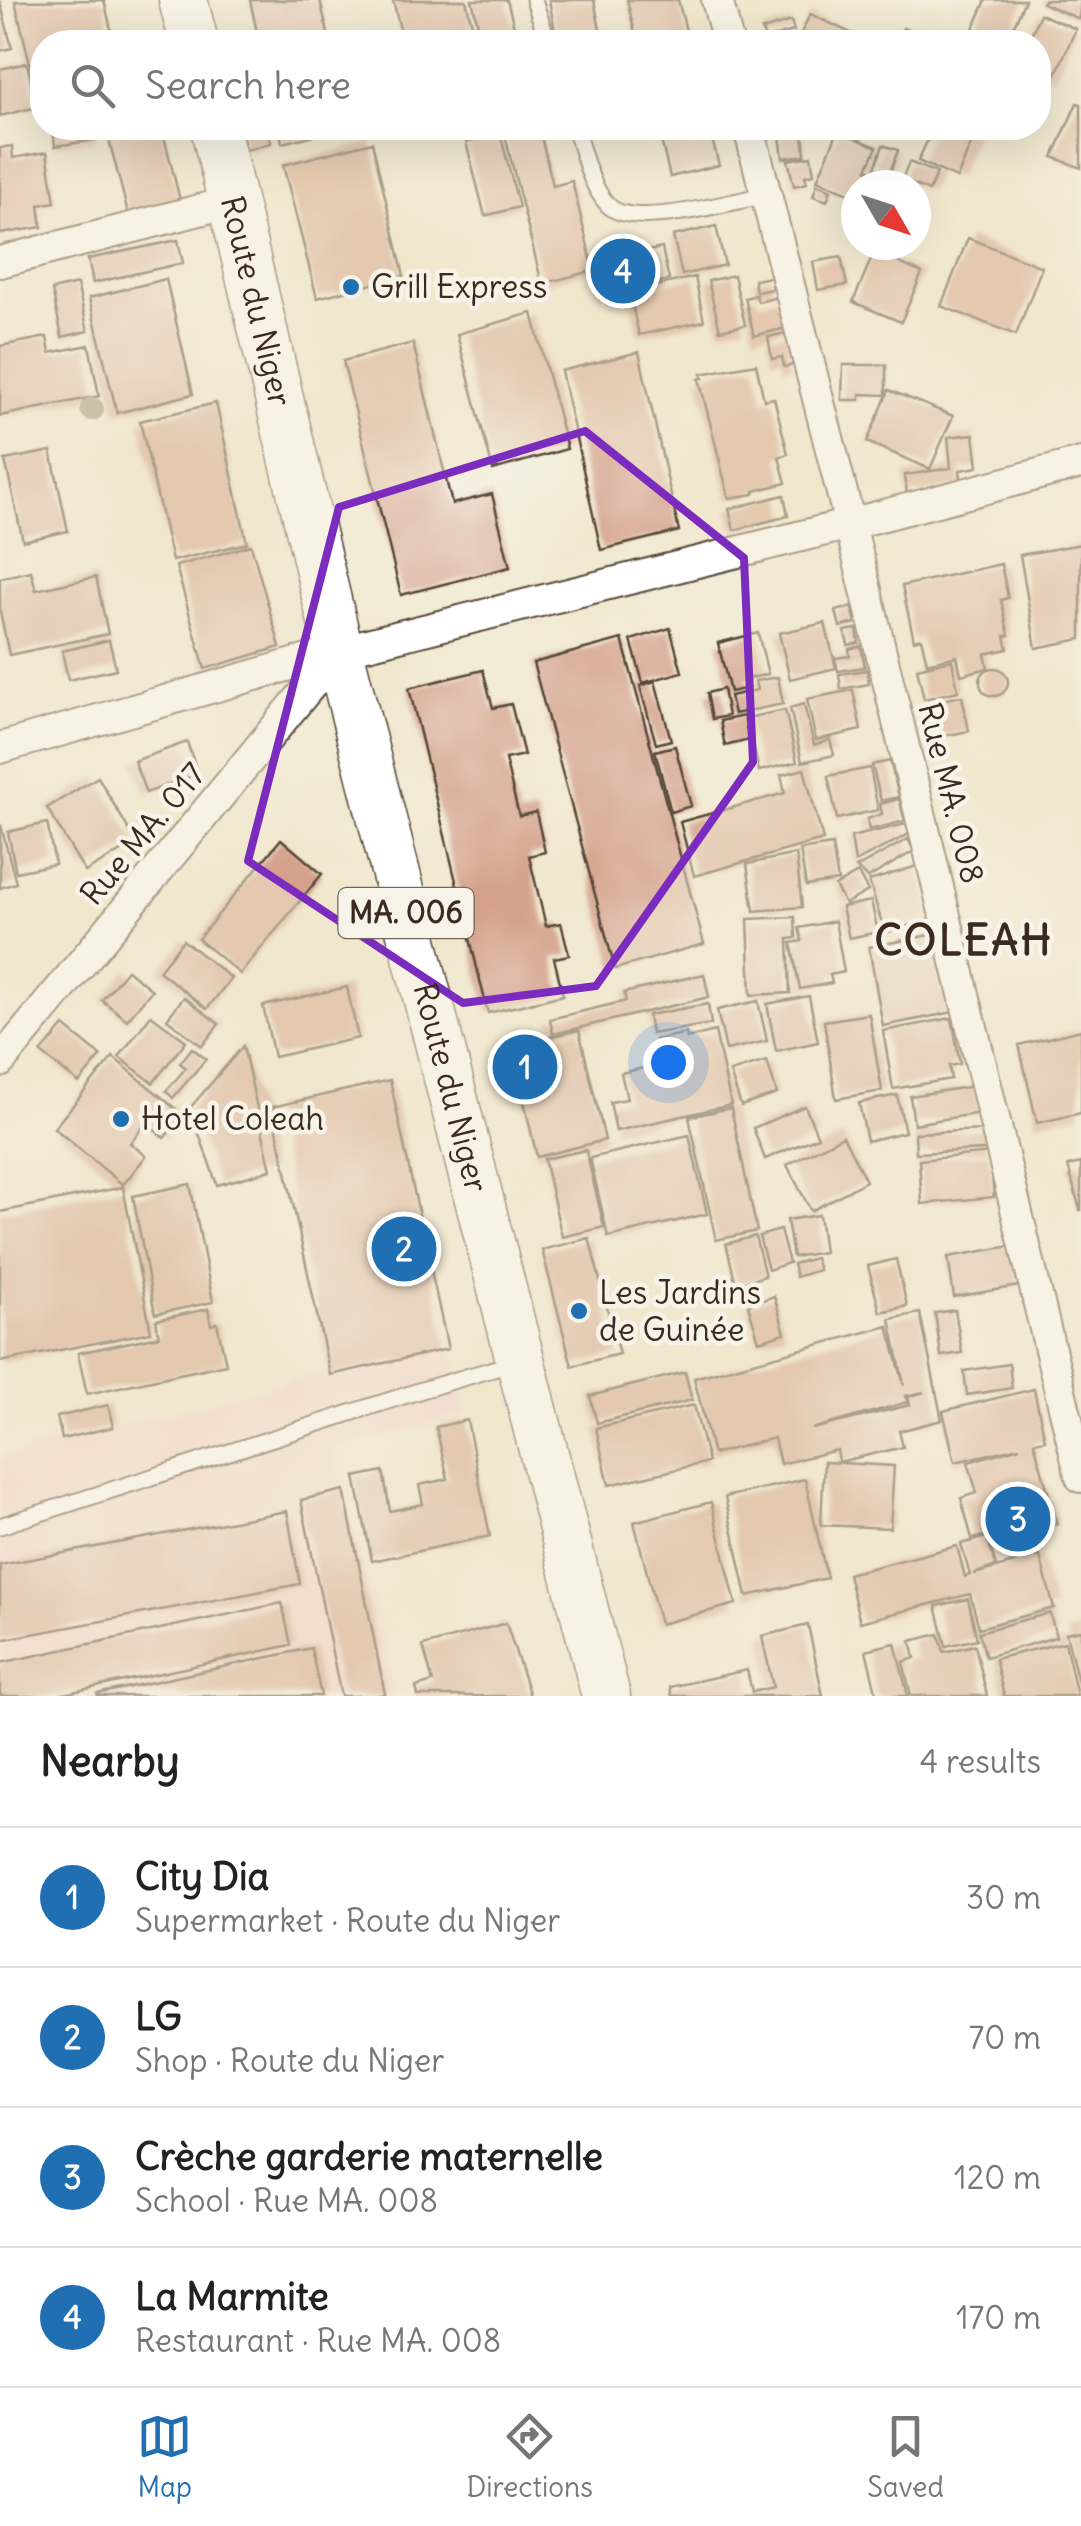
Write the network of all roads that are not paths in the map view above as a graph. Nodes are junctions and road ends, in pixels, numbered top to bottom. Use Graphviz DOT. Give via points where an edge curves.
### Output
graph roads {
  1 [pos="183,0"];
  2 [pos="534,0"];
  3 [pos="717,0"];
  4 [pos="191,30"];
  5 [pos="544,30"];
  6 [pos="725,30"];
  7 [pos="218,140"];
  8 [pos="579,140"];
  9 [pos="752,140"];
  10 [pos="766,195"];
  11 [pos="234,201"];
  12 [pos="0,262"];
  13 [pos="1081,462"];
  14 [pos="850,524"];
  15 [pos="339,651"];
  16 [pos="0,748"];
  17 [pos="0,1062"];
  18 [pos="521,1361"];
  19 [pos="1081,1477"];
  20 [pos="0,1526"];
  21 [pos="606,1696"];
  1 -- 4 [label="main road"];
  2 -- 5 [label="lane"];
  3 -- 6 [label="street"];
  7 -- 11 [label="main road, Route du Niger / MA. 006"];
  8 -- 10 [label="lane" via="593,184 610,209 640,218"];
  9 -- 10 [label="street, Rue MA. 008"];
  10 -- 14 [label="street, Rue MA. 008"];
  11 -- 12 [label="street"];
  11 -- 15 [label="main road, Route du Niger / MA. 006"];
  13 -- 14 [label="street"];
  14 -- 15 [label="street"];
  14 -- 19 [label="street, Rue MA. 008"];
  15 -- 16 [label="street"];
  15 -- 17 [label="street, Rue MA. 017"];
  15 -- 18 [label="main road, Route du Niger / MA. 006"];
  18 -- 20 [label="lane"];
  18 -- 21 [label="main road, Route du Niger / MA. 006"];
}
